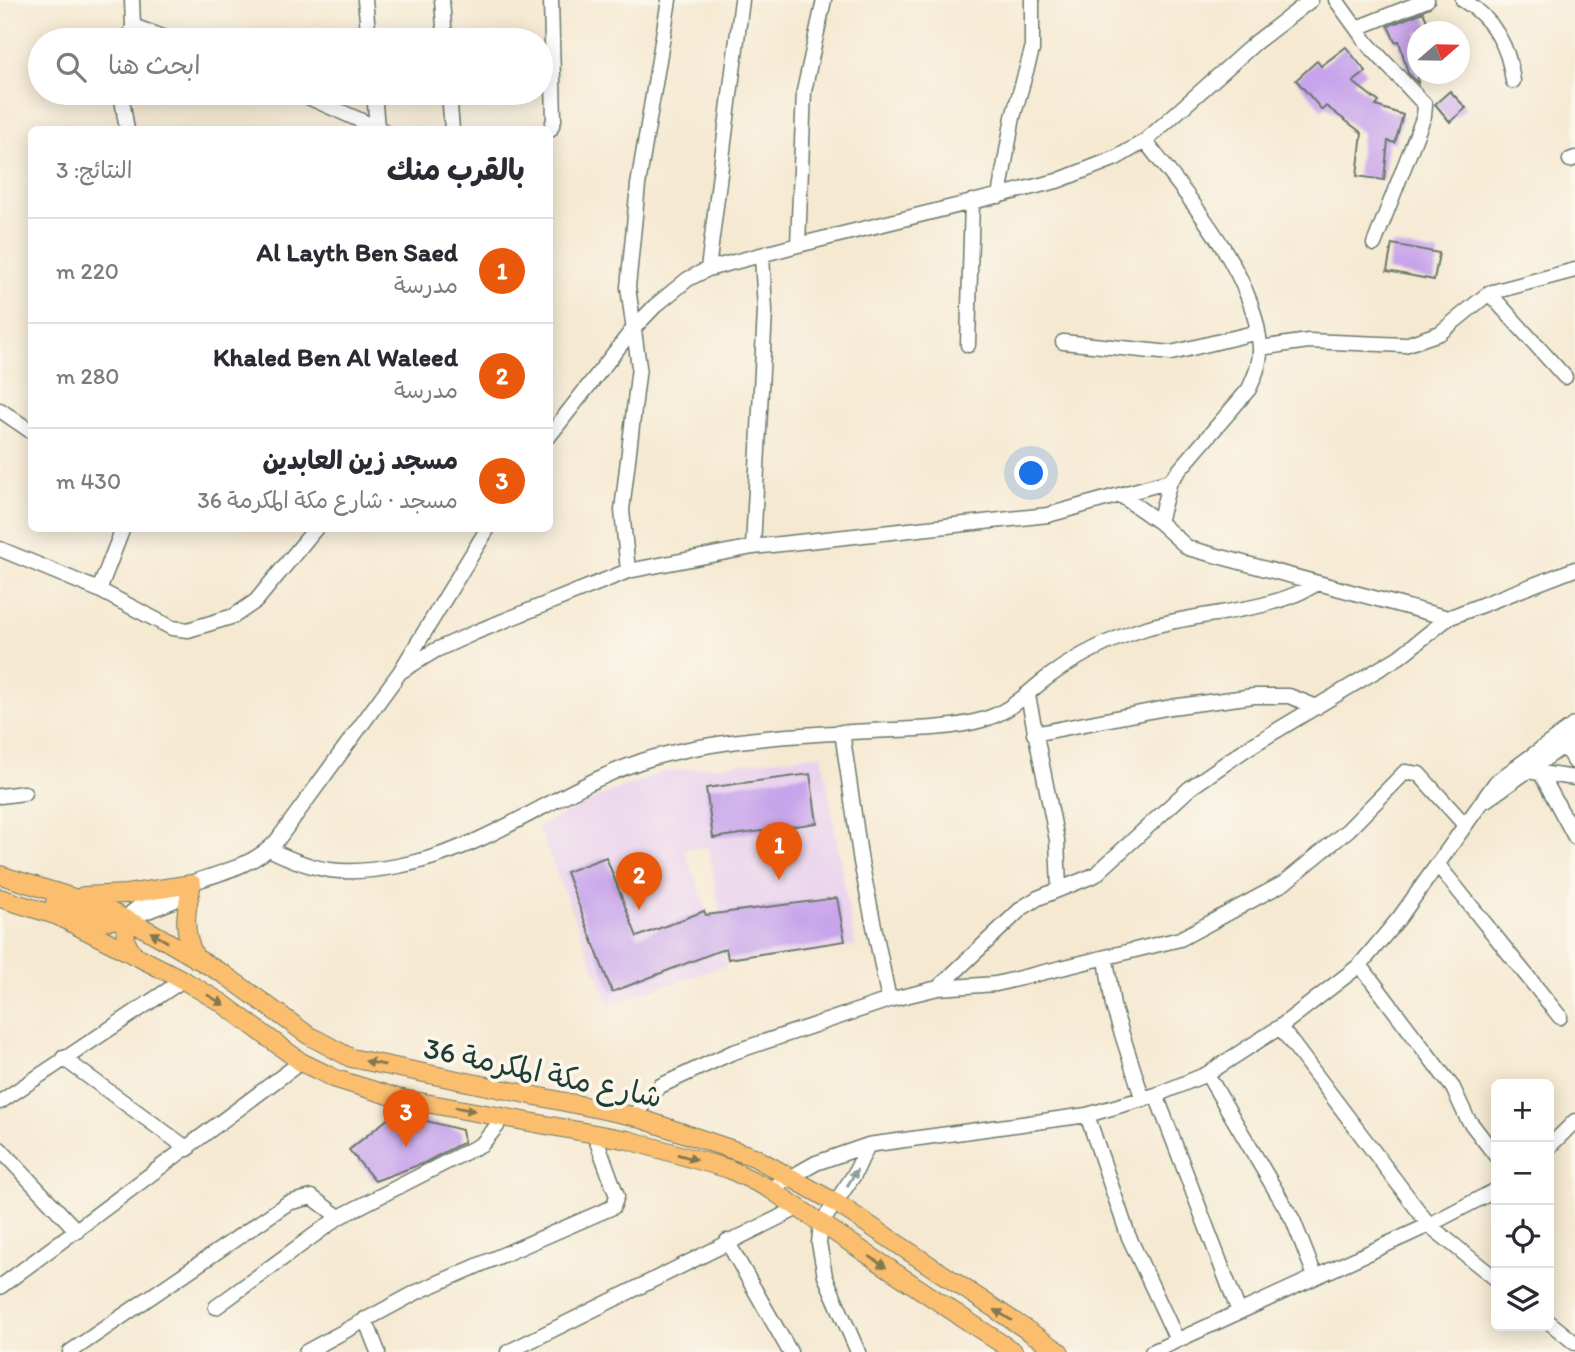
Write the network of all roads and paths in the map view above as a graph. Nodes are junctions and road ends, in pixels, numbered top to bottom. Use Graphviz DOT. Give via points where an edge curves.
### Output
graph roads {
  1 [pos="132,0"];
  2 [pos="365,0"];
  3 [pos="442,0"];
  4 [pos="551,0"];
  5 [pos="669,0"];
  6 [pos="742,0"];
  7 [pos="824,0"];
  8 [pos="1048,0"];
  9 [pos="1311,0"];
  10 [pos="1336,0"];
  11 [pos="1427,0"];
  12 [pos="1463,0"];
  13 [pos="1032,5"];
  14 [pos="131,28"];
  15 [pos="368,28"];
  16 [pos="444,28"];
  17 [pos="552,28"];
  18 [pos="1357,29"];
  19 [pos="553,80"];
  20 [pos="1513,81"];
  21 [pos="123,105"];
  22 [pos="326,105"];
  23 [pos="376,105"];
  24 [pos="450,105"];
  25 [pos="126,126"];
  26 [pos="374,126"];
  27 [pos="379,126"];
  28 [pos="452,126"];
  29 [pos="552,126"];
  30 [pos="1145,141"];
  31 [pos="999,196"];
  32 [pos="972,201"];
  33 [pos="1374,244"];
  34 [pos="799,245"];
  35 [pos="762,255"];
  36 [pos="708,269"];
  37 [pos="1575,270"];
  38 [pos="1489,293"];
  39 [pos="633,329"];
  40 [pos="1258,332"];
  41 [pos="1063,342"];
  42 [pos="968,345"];
  43 [pos="1260,348"];
  44 [pos="1565,377"];
  45 [pos="0,410"];
  46 [pos="28,429"];
  47 [pos="553,431"];
  48 [pos="1170,481"];
  49 [pos="1122,496"];
  50 [pos="1159,522"];
  51 [pos="121,532"];
  52 [pos="313,532"];
  53 [pos="486,532"];
  54 [pos="753,547"];
  55 [pos="0,549"];
  56 [pos="1575,569"];
  57 [pos="628,571"];
  58 [pos="1318,583"];
  59 [pos="99,590"];
  60 [pos="1447,618"];
  61 [pos="400,672"];
  62 [pos="1028,696"];
  63 [pos="1317,707"];
  64 [pos="842,732"];
  65 [pos="1034,734"];
  66 [pos="1569,735"];
  67 [pos="1575,762"];
  68 [pos="1534,772"];
  69 [pos="1575,778"];
  70 [pos="24,793"];
  71 [pos="0,796"];
  72 [pos="1479,805"];
  73 [pos="1465,825"];
  74 [pos="1575,836"];
  75 [pos="269,849"];
  76 [pos="1437,865"];
  77 [pos="0,875"];
  78 [pos="192,884"];
  79 [pos="1059,888"];
  80 [pos="73,897"];
  81 [pos="0,898"];
  82 [pos="32,906"];
  83 [pos="125,919"];
  84 [pos="134,955"];
  85 [pos="196,958"];
  86 [pos="1106,959"];
  87 [pos="1360,965"];
  88 [pos="183,981"];
  89 [pos="938,988"];
  90 [pos="889,1000"];
  91 [pos="1560,1017"];
  92 [pos="1280,1027"];
  93 [pos="63,1058"];
  94 [pos="301,1062"];
  95 [pos="1207,1074"];
  96 [pos="1149,1097"];
  97 [pos="0,1102"];
  98 [pos="500,1115"];
  99 [pos="1087,1115"];
  100 [pos="633,1116"];
  101 [pos="1575,1121"];
  102 [pos="595,1136"];
  103 [pos="1554,1142"];
  104 [pos="869,1145"];
  105 [pos="0,1149"];
  106 [pos="188,1149"];
  107 [pos="1491,1149"];
  108 [pos="791,1176"];
  109 [pos="770,1189"];
  110 [pos="1491,1193"];
  111 [pos="836,1203"];
  112 [pos="798,1208"];
  113 [pos="339,1217"];
  114 [pos="821,1224"];
  115 [pos="1429,1226"];
  116 [pos="77,1231"];
  117 [pos="727,1241"];
  118 [pos="1491,1275"];
  119 [pos="1315,1276"];
  120 [pos="0,1287"];
  121 [pos="216,1307"];
  122 [pos="1239,1312"];
  123 [pos="365,1319"];
  124 [pos="1554,1326"];
  125 [pos="1177,1340"];
  126 [pos="1575,1343"];
  127 [pos="70,1352"];
  128 [pos="306,1352"];
  129 [pos="378,1352"];
  130 [pos="508,1352"];
  131 [pos="790,1352"];
  132 [pos="858,1352"];
  133 [pos="1014,1352"];
  134 [pos="1060,1352"];
  135 [pos="1152,1352"];
  1 -- 14 [label="street"];
  2 -- 15 [label="street"];
  3 -- 16 [label="street"];
  4 -- 17 [label="street"];
  5 -- 39 [label="street" via="638,184 628,287"];
  6 -- 36 [label="street"];
  7 -- 34 [label="street" via="804,91"];
  8 -- 13 [label="street"];
  9 -- 30 [label="street"];
  10 -- 18 [label="street"];
  11 -- 18 [label="street"];
  12 -- 20 [label="street" via="1487,18 1500,37"];
  13 -- 31 [label="street" via="1032,50 1013,117"];
  18 -- 33 [label="street" via="1425,105"];
  19 -- 29 [label="street"];
  21 -- 25 [label="street"];
  22 -- 26 [label="street"];
  23 -- 27 [label="street"];
  24 -- 28 [label="street"];
  30 -- 31 [label="street" via="1087,171"];
  30 -- 40 [label="street" via="1230,262"];
  31 -- 32 [label="street"];
  32 -- 34 [label="street"];
  32 -- 42 [label="street"];
  34 -- 35 [label="street"];
  35 -- 36 [label="street"];
  35 -- 54 [label="street" via="765,311"];
  36 -- 39 [label="street" via="671,292"];
  37 -- 38 [label="street"];
  38 -- 43 [label="street" via="1440,333 1405,345 1308,341"];
  38 -- 44 [label="street"];
  39 -- 47 [label="street"];
  39 -- 57 [label="street" via="639,367 622,510"];
  40 -- 41 [label="street" via="1171,353"];
  40 -- 43 [label="street"];
  43 -- 48 [label="street" via="1249,389"];
  45 -- 46 [label="street"];
  48 -- 49 [label="street"];
  48 -- 50 [label="street"];
  49 -- 50 [label="street"];
  49 -- 54 [label="street" via="1048,515"];
  50 -- 58 [label="street" via="1188,548"];
  51 -- 59 [label="street"];
  52 -- 59 [label="street" via="256,601 234,616 208,625 172,628"];
  53 -- 61 [label="street"];
  54 -- 57 [label="street"];
  55 -- 59 [label="street"];
  56 -- 60 [label="street"];
  57 -- 61 [label="street" via="476,632"];
  58 -- 60 [label="street"];
  58 -- 62 [label="street" via="1279,602 1167,621 1133,632 1070,662"];
  60 -- 63 [label="street" via="1409,650"];
  61 -- 75 [label="street"];
  62 -- 64 [label="street" via="991,718 954,726"];
  62 -- 65 [label="street"];
  63 -- 65 [label="street" via="1290,696 1254,696"];
  63 -- 79 [label="street" via="1190,788 1103,869"];
  64 -- 75 [label="street" via="699,748 654,758 606,775 464,848 400,866 325,872"];
  64 -- 90 [label="street" via="861,862"];
  65 -- 79 [label="street" via="1056,840"];
  66 -- 67 [label="street"];
  66 -- 68 [label="street"];
  66 -- 72 [label="street" via="1496,782"];
  68 -- 69 [label="street"];
  68 -- 72 [label="street"];
  68 -- 74 [label="street"];
  70 -- 71 [label="street"];
  72 -- 73 [label="street"];
  73 -- 76 [label="street"];
  73 -- 86 [label="street" via="1419,774 1405,772 1339,838 1284,883 1180,939"];
  75 -- 78 [label="street"];
  76 -- 87 [label="street"];
  76 -- 91 [label="street"];
  77 -- 80 [label="main road, شارع مكة المكرمة 36"];
  78 -- 80 [label="main road"];
  78 -- 83 [label="street" via="162,894"];
  78 -- 85 [label="main road" via="184,913"];
  79 -- 89 [label="street" via="1005,921"];
  80 -- 83 [label="main road, شارع مكة المكرمة 36"];
  81 -- 82 [label="main road, شارع مكة المكرمة 36"];
  82 -- 83 [label="main road" via="50,902 102,921"];
  82 -- 84 [label="main road, شارع مكة المكرمة 36"];
  83 -- 84 [label="main road" via="126,942"];
  85 -- 83 [label="main road, شارع مكة المكرمة 36, one-way"];
  84 -- 88 [label="main road, شارع مكة المكرمة 36"];
  100 -- 85 [label="main road, شارع مكة المكرمة 36, one-way" via="351,1058 308,1035"];
  86 -- 89 [label="street" via="996,984"];
  86 -- 96 [label="street" via="1113,1006"];
  87 -- 92 [label="street"];
  87 -- 107 [label="street" via="1453,1088 1467,1118"];
  88 -- 93 [label="street"];
  88 -- 94 [label="main road, شارع مكة المكرمة 36, one-way" via="222,1003"];
  89 -- 90 [label="street"];
  90 -- 100 [label="street" via="731,1053 660,1086"];
  92 -- 95 [label="street"];
  92 -- 115 [label="street"];
  93 -- 97 [label="street"];
  93 -- 106 [label="street"];
  94 -- 98 [label="main road, شارع مكة المكرمة 36, one-way" via="336,1079 398,1098"];
  94 -- 106 [label="street"];
  95 -- 96 [label="street"];
  95 -- 119 [label="street" via="1293,1220"];
  96 -- 99 [label="street"];
  96 -- 122 [label="street"];
  98 -- 102 [label="main road, شارع مكة المكرمة 36"];
  98 -- 113 [label="street" via="482,1144"];
  99 -- 104 [label="street"];
  99 -- 125 [label="street" via="1128,1235"];
  100 -- 108 [label="main road, شارع مكة المكرمة 36" via="754,1157"];
  101 -- 103 [label="street"];
  102 -- 109 [label="main road, شارع مكة المكرمة 36, one-way" via="628,1140 729,1169"];
  102 -- 123 [label="street" via="617,1196 613,1207 475,1265"];
  104 -- 108 [label="street"];
  111 -- 104 [label="street, one-way"];
  105 -- 116 [label="street"];
  106 -- 116 [label="street"];
  108 -- 109 [label="street"];
  108 -- 111 [label="main road, شارع مكة المكرمة 36"];
  109 -- 112 [label="main road, شارع مكة المكرمة 36"];
  110 -- 115 [label="street"];
  111 -- 114 [label="street"];
  134 -- 111 [label="main road, شارع مكة المكرمة 36, one-way"];
  112 -- 114 [label="main road, شارع مكة المكرمة 36"];
  112 -- 117 [label="street"];
  113 -- 121 [label="street"];
  113 -- 127 [label="street" via="312,1197 288,1203"];
  114 -- 132 [label="street" via="825,1276"];
  114 -- 133 [label="main road, شارع مكة المكرمة 36, one-way"];
  115 -- 118 [label="street"];
  115 -- 119 [label="street"];
  116 -- 120 [label="street"];
  117 -- 130 [label="street"];
  117 -- 131 [label="street"];
  119 -- 122 [label="street"];
  122 -- 125 [label="street"];
  123 -- 128 [label="street"];
  123 -- 129 [label="street"];
  124 -- 126 [label="street"];
  125 -- 135 [label="street"];
}
